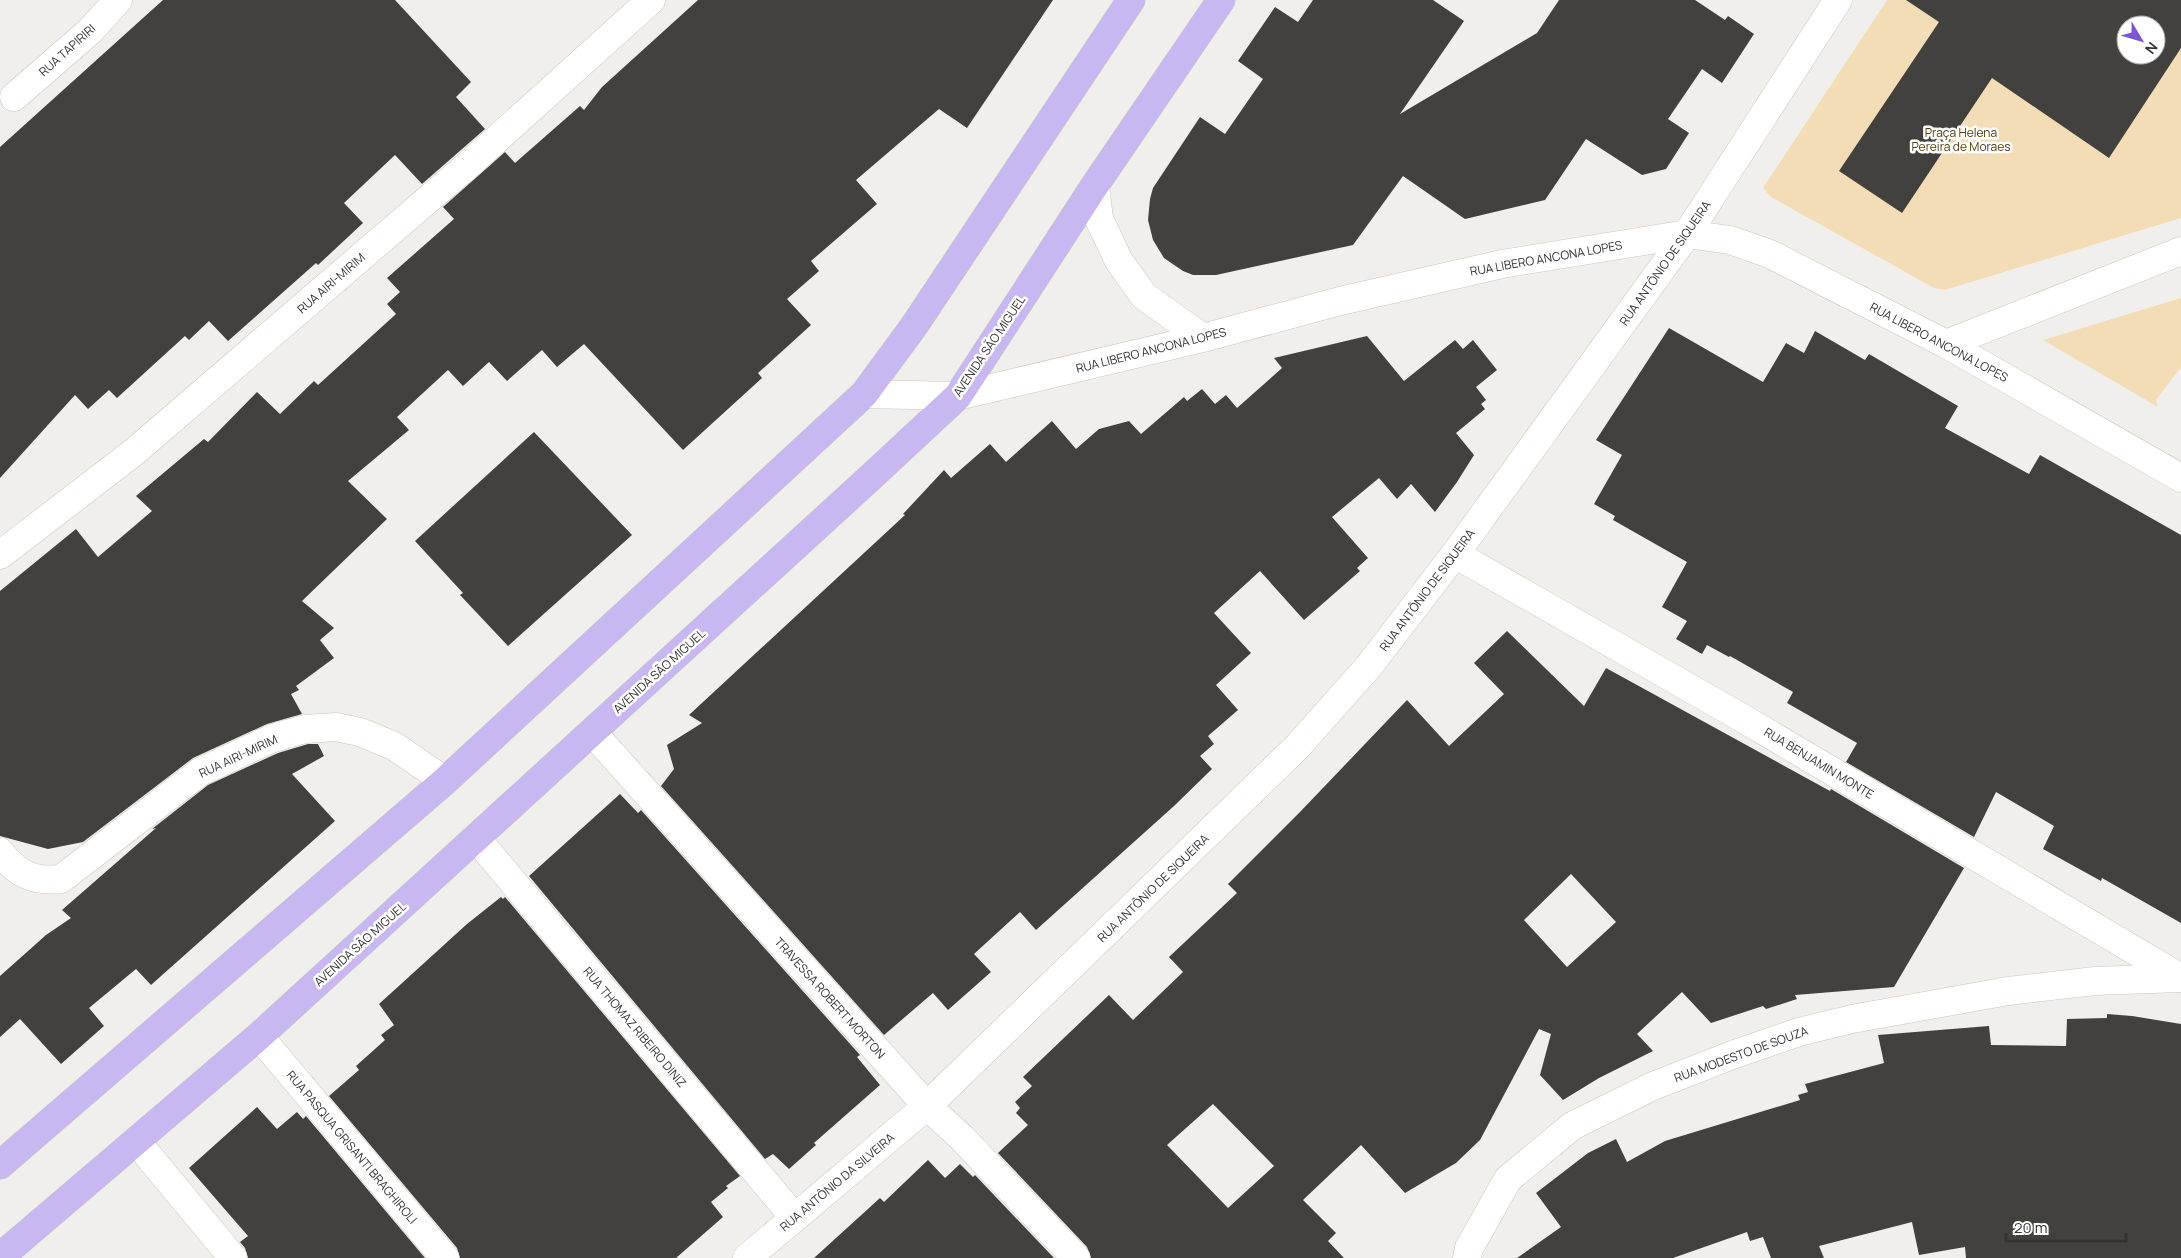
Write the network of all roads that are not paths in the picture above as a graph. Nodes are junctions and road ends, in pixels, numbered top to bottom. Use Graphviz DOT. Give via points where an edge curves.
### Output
graph roads {
  1 [pos="118,0"];
  2 [pos="651,0"];
  3 [pos="1131,0"];
  4 [pos="1221,0"];
  5 [pos="1838,0"];
  6 [pos="14,97"];
  7 [pos="1095,185"];
  8 [pos="1687,234"];
  9 [pos="2181,251"];
  10 [pos="1203,338"];
  11 [pos="1946,344"];
  12 [pos="864,394"];
  13 [pos="958,396"];
  14 [pos="2181,478"];
  15 [pos="1454,554"];
  16 [pos="0,555"];
  17 [pos="592,732"];
  18 [pos="444,782"];
  19 [pos="476,838"];
  20 [pos="0,852"];
  21 [pos="2180,978"];
  22 [pos="259,1036"];
  23 [pos="927,1106"];
  24 [pos="136,1141"];
  25 [pos="0,1165"];
  26 [pos="794,1217"];
  27 [pos="0,1257"];
  28 [pos="233,1258"];
  29 [pos="445,1258"];
  30 [pos="747,1258"];
  31 [pos="1076,1258"];
  32 [pos="1467,1258"];
  1 -- 6 [label="street, RUA TAPIRIRI" via="90,31"];
  2 -- 16 [label="street, RUA AIRI-MIRIM" via="467,166 134,452"];
  3 -- 12 [label="main road" via="914,326"];
  4 -- 7 [label="main road, AVENIDA SÃO MIGUEL"];
  5 -- 8 [label="street, RUA ANTÔNIO DE SIQUEIRA"];
  7 -- 10 [label="street" via="1099,220 1119,262 1144,296"];
  7 -- 13 [label="main road, AVENIDA SÃO MIGUEL"];
  8 -- 10 [label="street, RUA LIBERO ANCONA LOPES" via="1502,264"];
  8 -- 11 [label="street, RUA LIBERO ANCONA LOPES" via="1730,240 1770,254"];
  8 -- 15 [label="street, RUA ANTÔNIO DE SIQUEIRA"];
  9 -- 11 [label="street"];
  10 -- 13 [label="street, RUA LIBERO ANCONA LOPES"];
  11 -- 14 [label="street, RUA LIBERO ANCONA LOPES"];
  12 -- 13 [label="street, RUA LIBERO ANCONA LOPES"];
  12 -- 18 [label="main road"];
  13 -- 17 [label="main road, AVENIDA SÃO MIGUEL"];
  15 -- 21 [label="street, RUA BENJAMIN MONTE" via="1744,719"];
  15 -- 23 [label="street, RUA ANTÔNIO DE SIQUEIRA" via="1369,666 1298,746"];
  17 -- 19 [label="main road, AVENIDA SÃO MIGUEL"];
  17 -- 23 [label="street, TRAVESSA ROBERT MORTON"];
  18 -- 20 [label="street, RUA AIRI-MIRIM" via="394,746 360,732 336,726 305,729 274,738 200,772 61,879 44,881 26,876"];
  18 -- 25 [label="main road"];
  19 -- 22 [label="main road, AVENIDA SÃO MIGUEL"];
  19 -- 26 [label="street, RUA THOMAZ RIBEIRO DINIZ"];
  21 -- 32 [label="street, RUA MODESTO DE SOUZA" via="2095,981 2008,991 1852,1019 1799,1032 1654,1086 1572,1126 1508,1179 1469,1248"];
  22 -- 24 [label="main road, AVENIDA SÃO MIGUEL"];
  22 -- 29 [label="street, RUA PASQUA GRISANTI BRAGHIROLI"];
  23 -- 26 [label="street, RUA ANTÔNIO DA SILVEIRA"];
  23 -- 31 [label="street, TRAVESSA ROBERT MORTON" via="962,1138"];
  24 -- 27 [label="main road, AVENIDA SÃO MIGUEL"];
  24 -- 28 [label="street"];
  26 -- 30 [label="street, RUA ANTÔNIO DA SILVEIRA"];
}
